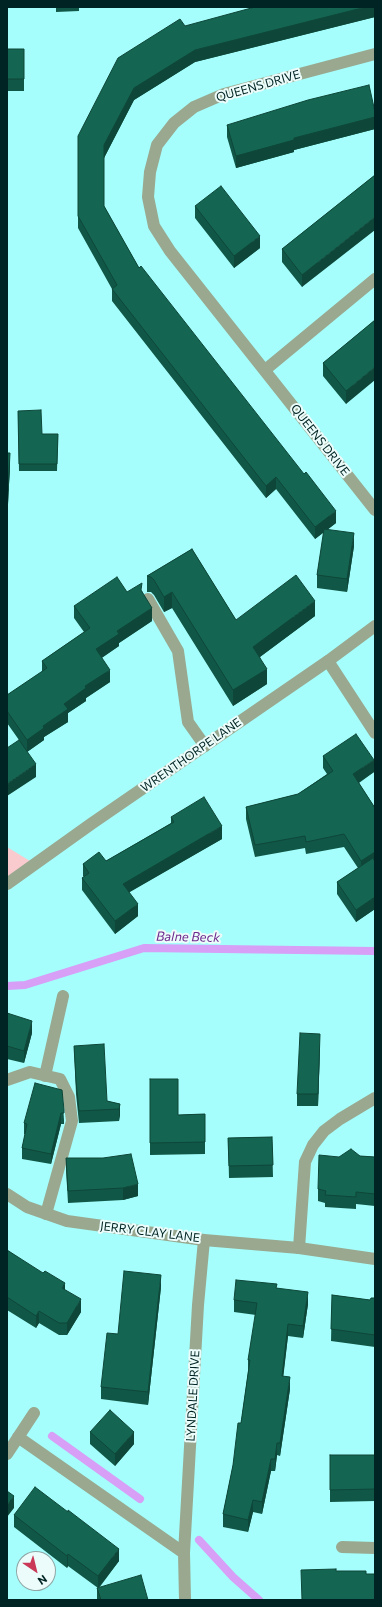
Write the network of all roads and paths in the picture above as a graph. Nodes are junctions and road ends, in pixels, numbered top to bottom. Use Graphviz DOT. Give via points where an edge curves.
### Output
graph roads {
  1 [pos="375,54"];
  2 [pos="375,280"];
  3 [pos="265,370"];
  4 [pos="375,510"];
  5 [pos="148,599"];
  6 [pos="375,626"];
  7 [pos="328,661"];
  8 [pos="375,733"];
  9 [pos="205,746"];
  10 [pos="7,884"];
  11 [pos="63,996"];
  12 [pos="45,1076"];
  13 [pos="7,1080"];
  14 [pos="375,1098"];
  15 [pos="7,1194"];
  16 [pos="46,1214"];
  17 [pos="204,1240"];
  18 [pos="299,1248"];
  19 [pos="375,1259"];
  20 [pos="34,1413"];
  21 [pos="18,1437"];
  22 [pos="7,1454"];
  23 [pos="342,1547"];
  24 [pos="375,1548"];
  25 [pos="184,1553"];
  26 [pos="185,1600"];
  1 -- 3 [label="street, QUEENS DRIVE" via="224,94 194,107 174,123 157,145 150,172 148,197 154,226 170,251"];
  2 -- 3 [label="street"];
  3 -- 4 [label="street, QUEENS DRIVE"];
  5 -- 9 [label="street" via="178,651 188,722"];
  6 -- 7 [label="street, WRENTHORPE LANE"];
  7 -- 8 [label="street"];
  7 -- 9 [label="street, WRENTHORPE LANE"];
  9 -- 10 [label="street, WRENTHORPE LANE"];
  11 -- 12 [label="street"];
  12 -- 13 [label="street" via="30,1072"];
  12 -- 16 [label="street" via="60,1080 69,1097 72,1121"];
  14 -- 18 [label="street" via="324,1131 313,1145 305,1162"];
  15 -- 16 [label="street, JERRY CLAY LANE"];
  16 -- 17 [label="street, JERRY CLAY LANE" via="67,1221"];
  17 -- 18 [label="street, JERRY CLAY LANE"];
  17 -- 25 [label="street, LYNDALE DRIVE"];
  18 -- 19 [label="street, JERRY CLAY LANE"];
  20 -- 21 [label="street"];
  21 -- 22 [label="street"];
  21 -- 25 [label="street"];
  23 -- 24 [label="street"];
  25 -- 26 [label="street, LYNDALE DRIVE"];
}
